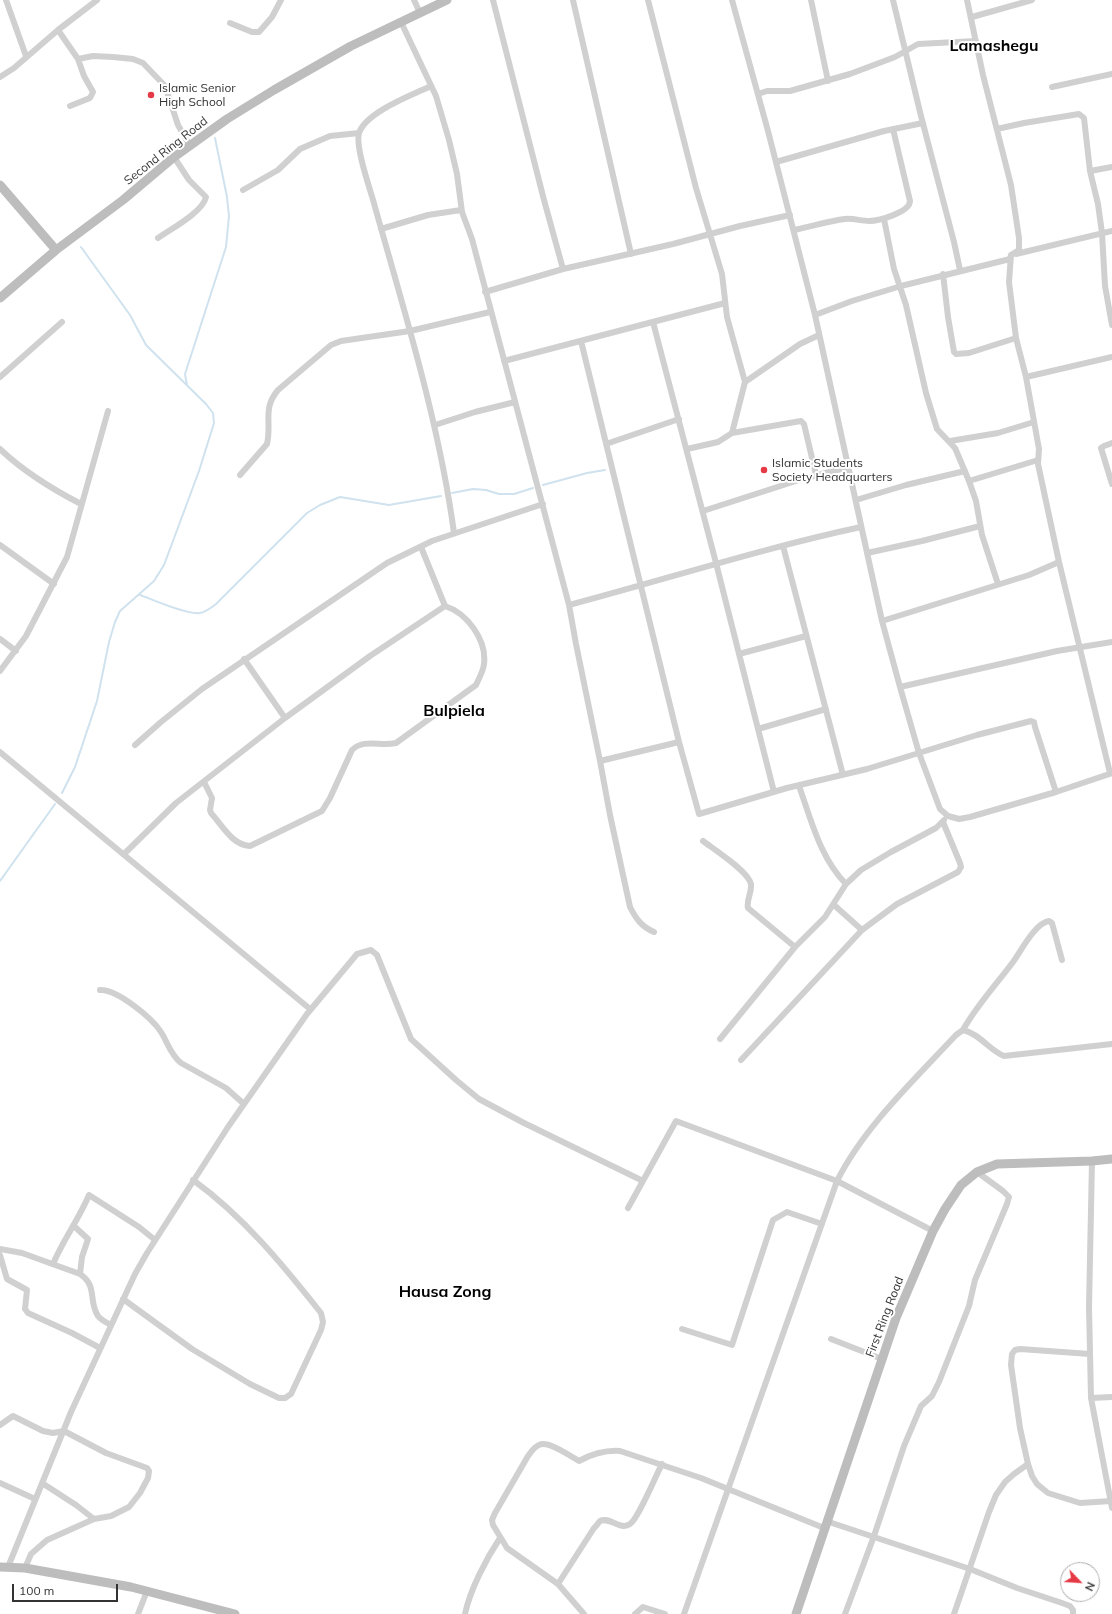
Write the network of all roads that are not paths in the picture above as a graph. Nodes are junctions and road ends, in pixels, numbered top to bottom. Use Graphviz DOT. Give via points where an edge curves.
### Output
graph roads {
  1 [pos="6,0"];
  2 [pos="97,0"];
  3 [pos="281,0"];
  4 [pos="414,0"];
  5 [pos="447,0"];
  6 [pos="493,0"];
  7 [pos="573,0"];
  8 [pos="648,0"];
  9 [pos="732,0"];
  10 [pos="811,0"];
  11 [pos="893,0"];
  12 [pos="967,0"];
  13 [pos="1032,0"];
  14 [pos="420,13"];
  15 [pos="972,17"];
  16 [pos="401,22"];
  17 [pos="230,23"];
  18 [pos="58,30"];
  19 [pos="976,41"];
  20 [pos="905,52"];
  21 [pos="26,56"];
  22 [pos="78,59"];
  23 [pos="1112,74"];
  24 [pos="0,77"];
  25 [pos="828,81"];
  26 [pos="431,86"];
  27 [pos="1052,87"];
  28 [pos="758,94"];
  29 [pos="70,106"];
  30 [pos="923,124"];
  31 [pos="893,129"];
  32 [pos="997,130"];
  33 [pos="359,133"];
  34 [pos="190,146"];
  35 [pos="174,157"];
  36 [pos="776,162"];
  37 [pos="1112,167"];
  38 [pos="1090,171"];
  39 [pos="0,185"];
  40 [pos="244,190"];
  41 [pos="461,210"];
  42 [pos="790,215"];
  43 [pos="884,219"];
  44 [pos="381,229"];
  45 [pos="794,230"];
  46 [pos="1112,231"];
  47 [pos="1102,233"];
  48 [pos="710,234"];
  49 [pos="158,238"];
  50 [pos="56,250"];
  51 [pos="631,254"];
  52 [pos="1011,255"];
  53 [pos="563,269"];
  54 [pos="960,270"];
  55 [pos="943,274"];
  56 [pos="1112,284"];
  57 [pos="901,286"];
  58 [pos="1105,286"];
  59 [pos="485,292"];
  60 [pos="0,298"];
  61 [pos="725,303"];
  62 [pos="490,312"];
  63 [pos="815,315"];
  64 [pos="62,322"];
  65 [pos="652,322"];
  66 [pos="1112,325"];
  67 [pos="410,331"];
  68 [pos="820,335"];
  69 [pos="1016,338"];
  70 [pos="581,341"];
  71 [pos="1112,357"];
  72 [pos="504,361"];
  73 [pos="0,377"];
  74 [pos="1026,377"];
  75 [pos="745,382"];
  76 [pos="515,402"];
  77 [pos="108,411"];
  78 [pos="679,419"];
  79 [pos="1034,422"];
  80 [pos="434,425"];
  81 [pos="732,433"];
  82 [pos="950,441"];
  83 [pos="606,444"];
  84 [pos="1112,444"];
  85 [pos="0,449"];
  86 [pos="687,449"];
  87 [pos="1038,460"];
  88 [pos="849,468"];
  89 [pos="965,471"];
  90 [pos="816,475"];
  91 [pos="240,476"];
  92 [pos="969,481"];
  93 [pos="1112,484"];
  94 [pos="856,500"];
  95 [pos="81,504"];
  96 [pos="543,504"];
  97 [pos="703,511"];
  98 [pos="980,526"];
  99 [pos="861,527"];
  100 [pos="454,533"];
  101 [pos="0,545"];
  102 [pos="783,546"];
  103 [pos="421,547"];
  104 [pos="867,553"];
  105 [pos="1059,562"];
  106 [pos="716,563"];
  107 [pos="54,584"];
  108 [pos="998,584"];
  109 [pos="641,586"];
  110 [pos="569,605"];
  111 [pos="445,606"];
  112 [pos="882,621"];
  113 [pos="806,636"];
  114 [pos="0,640"];
  115 [pos="1112,642"];
  116 [pos="1079,647"];
  117 [pos="16,651"];
  118 [pos="739,654"];
  119 [pos="244,659"];
  120 [pos="0,671"];
  121 [pos="900,687"];
  122 [pos="826,709"];
  123 [pos="285,718"];
  124 [pos="758,729"];
  125 [pos="679,742"];
  126 [pos="135,745"];
  127 [pos="0,752"];
  128 [pos="919,752"];
  129 [pos="600,761"];
  130 [pos="1111,773"];
  131 [pos="843,775"];
  132 [pos="204,782"];
  133 [pos="799,786"];
  134 [pos="774,792"];
  135 [pos="1056,792"];
  136 [pos="948,816"];
  137 [pos="943,822"];
  138 [pos="703,841"];
  139 [pos="124,854"];
  140 [pos="846,884"];
  141 [pos="834,905"];
  142 [pos="862,930"];
  143 [pos="654,932"];
  144 [pos="795,947"];
  145 [pos="1062,960"];
  146 [pos="100,990"];
  147 [pos="310,1009"];
  148 [pos="964,1030"];
  149 [pos="720,1039"];
  150 [pos="1112,1044"];
  151 [pos="741,1060"];
  152 [pos="244,1104"];
  153 [pos="1112,1159"];
  154 [pos="1092,1161"];
  155 [pos="977,1172"];
  156 [pos="193,1180"];
  157 [pos="643,1181"];
  158 [pos="837,1181"];
  159 [pos="628,1208"];
  160 [pos="822,1224"];
  161 [pos="74,1226"];
  162 [pos="934,1231"];
  163 [pos="155,1240"];
  164 [pos="0,1249"];
  165 [pos="0,1255"];
  166 [pos="53,1264"];
  167 [pos="80,1274"];
  168 [pos="123,1299"];
  169 [pos="111,1326"];
  170 [pos="682,1329"];
  171 [pos="831,1339"];
  172 [pos="100,1348"];
  173 [pos="1090,1354"];
  174 [pos="882,1359"];
  175 [pos="1112,1397"];
  176 [pos="1092,1398"];
  177 [pos="0,1425"];
  178 [pos="64,1431"];
  179 [pos="662,1464"];
  180 [pos="1028,1464"];
  181 [pos="0,1483"];
  182 [pos="42,1483"];
  183 [pos="728,1488"];
  184 [pos="35,1499"];
  185 [pos="1111,1504"];
  186 [pos="94,1519"];
  187 [pos="825,1525"];
  188 [pos="874,1536"];
  189 [pos="500,1538"];
  190 [pos="4,1567"];
  191 [pos="25,1568"];
  192 [pos="970,1569"];
  193 [pos="558,1584"];
  194 [pos="148,1591"];
  195 [pos="138,1614"];
  196 [pos="236,1614"];
  197 [pos="466,1614"];
  198 [pos="584,1614"];
  199 [pos="635,1614"];
  200 [pos="665,1614"];
  201 [pos="684,1614"];
  202 [pos="796,1614"];
  203 [pos="845,1614"];
  204 [pos="954,1614"];
  205 [pos="1073,1614"];
  1 -- 21 [label="street"];
  2 -- 18 [label="street"];
  3 -- 17 [label="street" via="272,17 259,32 252,32"];
  4 -- 14 [label="street"];
  5 -- 14 [label="street, Second Ring Road"];
  6 -- 53 [label="street"];
  7 -- 51 [label="street"];
  8 -- 48 [label="street" via="683,140"];
  9 -- 28 [label="street"];
  10 -- 25 [label="street"];
  11 -- 20 [label="street"];
  12 -- 15 [label="street"];
  13 -- 15 [label="street"];
  14 -- 16 [label="street, Second Ring Road"];
  15 -- 19 [label="street"];
  16 -- 26 [label="street"];
  16 -- 34 [label="street, Second Ring Road" via="351,46 274,90"];
  18 -- 21 [label="street"];
  18 -- 22 [label="street"];
  19 -- 20 [label="street" via="918,44"];
  19 -- 32 [label="street"];
  20 -- 25 [label="street"];
  20 -- 30 [label="street"];
  21 -- 24 [label="street"];
  22 -- 29 [label="street" via="93,92 90,98"];
  22 -- 34 [label="street" via="93,56 113,57 143,63 165,86 178,125"];
  23 -- 27 [label="street"];
  25 -- 28 [label="street" via="790,91 767,91"];
  26 -- 33 [label="street" via="397,102 369,120"];
  26 -- 41 [label="street" via="449,140 457,174"];
  28 -- 36 [label="street"];
  30 -- 31 [label="street"];
  30 -- 54 [label="street"];
  31 -- 36 [label="street"];
  31 -- 43 [label="street" via="910,205"];
  32 -- 38 [label="street" via="1079,114 1084,120"];
  32 -- 52 [label="street" via="1011,185 1019,238 1019,250"];
  33 -- 40 [label="street" via="330,136 300,149 278,170"];
  33 -- 44 [label="street" via="363,164"];
  34 -- 35 [label="street, Second Ring Road"];
  35 -- 49 [label="street" via="189,180 206,197 195,212"];
  35 -- 50 [label="street, Second Ring Road" via="123,200"];
  36 -- 42 [label="street"];
  37 -- 38 [label="street"];
  38 -- 47 [label="street"];
  39 -- 50 [label="street"];
  41 -- 44 [label="street" via="428,215"];
  41 -- 59 [label="street" via="472,239"];
  42 -- 45 [label="street"];
  42 -- 48 [label="street"];
  43 -- 45 [label="street" via="845,219"];
  43 -- 57 [label="street" via="894,269"];
  44 -- 67 [label="street"];
  45 -- 63 [label="street"];
  46 -- 47 [label="street"];
  47 -- 52 [label="street"];
  47 -- 58 [label="street"];
  48 -- 51 [label="street"];
  48 -- 61 [label="street" via="722,274"];
  50 -- 60 [label="street, Second Ring Road"];
  51 -- 53 [label="street"];
  52 -- 54 [label="street" via="1010,259"];
  52 -- 69 [label="street" via="1009,282"];
  53 -- 59 [label="street"];
  54 -- 55 [label="street"];
  55 -- 57 [label="street"];
  55 -- 69 [label="street" via="956,354 969,353"];
  56 -- 58 [label="street"];
  57 -- 63 [label="street"];
  57 -- 82 [label="street" via="920,374 936,426"];
  58 -- 66 [label="street"];
  59 -- 62 [label="street"];
  61 -- 65 [label="street"];
  61 -- 75 [label="street"];
  62 -- 67 [label="street"];
  62 -- 72 [label="street"];
  63 -- 68 [label="street"];
  64 -- 73 [label="street"];
  65 -- 70 [label="street"];
  65 -- 78 [label="street"];
  67 -- 80 [label="street"];
  67 -- 91 [label="street" via="341,341 320,354 272,397 268,405 267,444"];
  68 -- 75 [label="street" via="800,344"];
  68 -- 88 [label="street"];
  69 -- 74 [label="street"];
  70 -- 72 [label="street"];
  70 -- 83 [label="street"];
  71 -- 74 [label="street"];
  72 -- 76 [label="street"];
  74 -- 79 [label="street"];
  75 -- 81 [label="street"];
  76 -- 80 [label="street"];
  76 -- 96 [label="street"];
  77 -- 95 [label="street"];
  78 -- 83 [label="street"];
  78 -- 86 [label="street"];
  79 -- 82 [label="street" via="998,433"];
  79 -- 87 [label="street" via="1039,449"];
  80 -- 100 [label="street"];
  81 -- 86 [label="street" via="718,442"];
  81 -- 90 [label="street" via="799,420 804,424"];
  82 -- 89 [label="street"];
  83 -- 109 [label="street"];
  84 -- 93 [label="street" via="1101,448"];
  85 -- 95 [label="street" via="21,467"];
  86 -- 97 [label="street"];
  87 -- 92 [label="street"];
  87 -- 105 [label="street"];
  88 -- 90 [label="street"];
  88 -- 94 [label="street"];
  89 -- 92 [label="street"];
  89 -- 94 [label="street"];
  90 -- 97 [label="street"];
  92 -- 98 [label="street" via="976,501"];
  94 -- 99 [label="street"];
  95 -- 107 [label="street" via="67,557"];
  96 -- 100 [label="street"];
  96 -- 110 [label="street"];
  97 -- 106 [label="street"];
  98 -- 104 [label="street"];
  98 -- 108 [label="street"];
  99 -- 102 [label="street"];
  99 -- 104 [label="street"];
  100 -- 103 [label="street"];
  101 -- 107 [label="street"];
  102 -- 106 [label="street"];
  102 -- 113 [label="street"];
  103 -- 111 [label="street"];
  103 -- 119 [label="street" via="387,563"];
  104 -- 112 [label="street"];
  105 -- 108 [label="street" via="1029,575"];
  105 -- 116 [label="street"];
  106 -- 109 [label="street"];
  106 -- 118 [label="street"];
  107 -- 117 [label="street"];
  108 -- 112 [label="street"];
  109 -- 110 [label="street"];
  109 -- 125 [label="street"];
  110 -- 129 [label="street"];
  111 -- 123 [label="street" via="370,656"];
  111 -- 132 [label="street" via="456,610 476,632 484,662 482,674 476,684 396,743 357,745 352,750 322,811 250,846 243,846 236,842 211,813 212,798"];
  112 -- 121 [label="street"];
  113 -- 118 [label="street"];
  113 -- 122 [label="street"];
  114 -- 117 [label="street"];
  115 -- 116 [label="street"];
  116 -- 121 [label="street"];
  116 -- 130 [label="street"];
  117 -- 120 [label="street"];
  118 -- 124 [label="street"];
  119 -- 123 [label="street"];
  119 -- 126 [label="street" via="202,689"];
  121 -- 128 [label="street"];
  122 -- 124 [label="street"];
  122 -- 131 [label="street"];
  123 -- 132 [label="street"];
  124 -- 134 [label="street"];
  125 -- 129 [label="street"];
  125 -- 134 [label="street" via="699,814"];
  127 -- 139 [label="street"];
  128 -- 131 [label="street"];
  128 -- 135 [label="street" via="1031,721 1034,722"];
  128 -- 136 [label="street" via="935,799 940,809"];
  129 -- 143 [label="street" via="630,907 635,918"];
  130 -- 135 [label="street"];
  131 -- 133 [label="street"];
  132 -- 139 [label="street" via="176,803"];
  133 -- 134 [label="street"];
  133 -- 140 [label="street" via="820,844 832,868"];
  135 -- 136 [label="street" via="970,817"];
  136 -- 137 [label="street"];
  137 -- 140 [label="street" via="861,870"];
  137 -- 142 [label="street" via="960,863 958,872 897,904"];
  138 -- 144 [label="street" via="745,874 751,890 748,908"];
  139 -- 147 [label="street"];
  140 -- 141 [label="street"];
  141 -- 142 [label="street"];
  141 -- 144 [label="street"];
  142 -- 151 [label="street"];
  144 -- 149 [label="street"];
  145 -- 148 [label="street" via="1052,923 1045,922 1028,940 972,1014"];
  146 -- 152 [label="street" via="113,992 132,1005 161,1032 174,1058 226,1088"];
  147 -- 152 [label="street"];
  147 -- 157 [label="street" via="357,954 371,950 377,955 411,1039 456,1080 480,1099 524,1123"];
  148 -- 150 [label="street" via="972,1032 1004,1056"];
  148 -- 158 [label="street" via="956,1035 866,1135"];
  152 -- 156 [label="street"];
  153 -- 154 [label="street, First Ring Road"];
  154 -- 155 [label="street, First Ring Road" via="997,1164"];
  154 -- 173 [label="street"];
  155 -- 162 [label="street, First Ring Road" via="961,1185"];
  155 -- 188 [label="street" via="1009,1196 1007,1204 975,1280 969,1306 939,1382 932,1396 922,1406 904,1446"];
  156 -- 163 [label="street"];
  156 -- 168 [label="street" via="229,1209 259,1239 321,1313 323,1322 291,1394 279,1398 250,1384 192,1349"];
  157 -- 158 [label="street" via="676,1121"];
  157 -- 159 [label="street"];
  158 -- 160 [label="street"];
  158 -- 162 [label="street"];
  160 -- 170 [label="street" via="787,1212 773,1220 732,1345"];
  160 -- 183 [label="street"];
  161 -- 163 [label="street" via="89,1195"];
  161 -- 166 [label="street" via="61,1245"];
  161 -- 167 [label="street" via="88,1239"];
  162 -- 174 [label="street, First Ring Road" via="896,1318"];
  163 -- 168 [label="street"];
  164 -- 166 [label="street" via="22,1253"];
  165 -- 172 [label="street" via="7,1279 27,1290 25,1309 28,1313"];
  166 -- 167 [label="street"];
  167 -- 169 [label="street" via="87,1278 91,1286 96,1311"];
  168 -- 169 [label="street"];
  169 -- 172 [label="street"];
  171 -- 174 [label="street"];
  172 -- 178 [label="street"];
  173 -- 176 [label="street"];
  173 -- 180 [label="street" via="1020,1349 1012,1354 1011,1365 1020,1428"];
  174 -- 187 [label="street, First Ring Road"];
  175 -- 176 [label="street"];
  176 -- 185 [label="street"];
  177 -- 178 [label="street" via="13,1416 42,1431"];
  178 -- 182 [label="street"];
  178 -- 186 [label="street" via="86,1444 149,1471 140,1493 129,1508 111,1516"];
  179 -- 183 [label="street"];
  179 -- 189 [label="street" via="620,1450 610,1450 579,1461 547,1443 540,1444 528,1456 492,1520"];
  179 -- 193 [label="street" via="630,1524 622,1526 608,1520 600,1521"];
  180 -- 185 [label="street" via="1037,1484 1048,1493 1080,1503"];
  180 -- 192 [label="street" via="1005,1482 996,1495"];
  181 -- 184 [label="street"];
  182 -- 184 [label="street"];
  182 -- 186 [label="street"];
  183 -- 187 [label="street"];
  183 -- 201 [label="street"];
  184 -- 190 [label="street"];
  186 -- 191 [label="street" via="47,1540 31,1554"];
  187 -- 188 [label="street"];
  187 -- 202 [label="street, First Ring Road"];
  188 -- 192 [label="street"];
  188 -- 203 [label="street"];
  189 -- 193 [label="street" via="514,1554"];
  189 -- 197 [label="street" via="489,1555"];
  190 -- 191 [label="street"];
  191 -- 194 [label="street"];
  192 -- 204 [label="street"];
  192 -- 205 [label="street" via="1068,1605"];
  193 -- 198 [label="street"];
  194 -- 195 [label="street"];
  194 -- 196 [label="street"];
  199 -- 200 [label="street" via="643,1607"];
}
